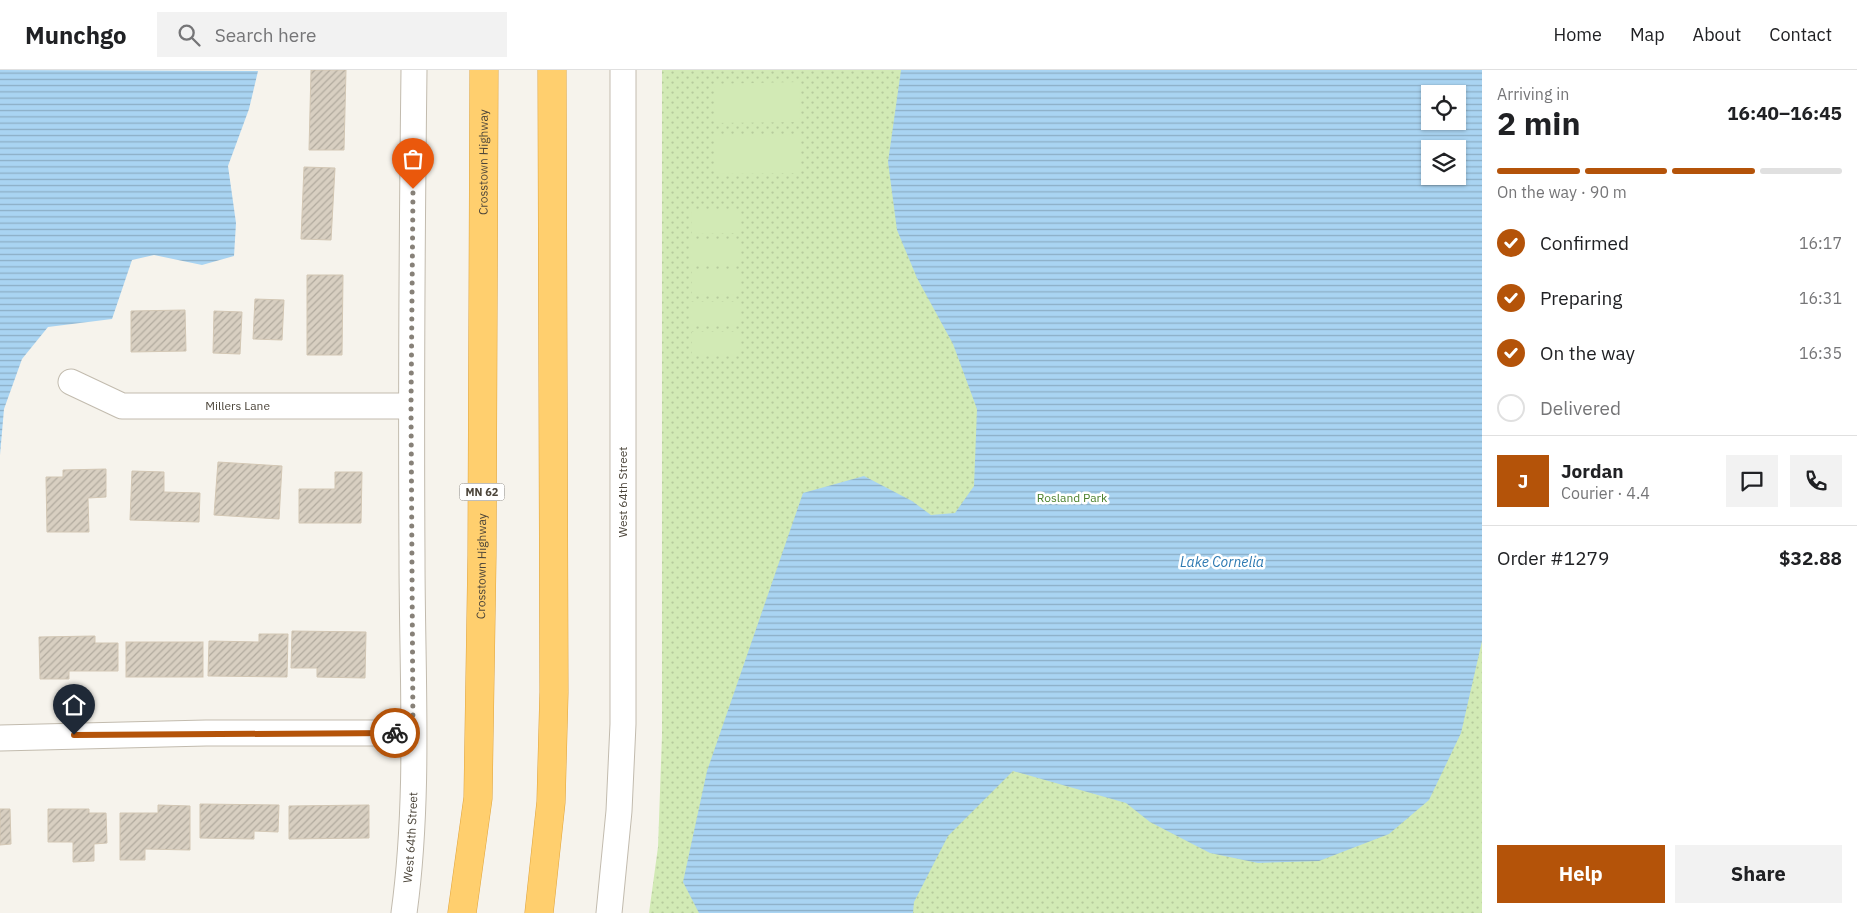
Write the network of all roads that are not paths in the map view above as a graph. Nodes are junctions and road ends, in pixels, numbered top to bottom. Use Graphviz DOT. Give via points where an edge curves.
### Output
graph roads {
  1 [pos="414,70"];
  2 [pos="484,70"];
  3 [pos="552,70"];
  4 [pos="623,70"];
  5 [pos="71,382"];
  6 [pos="411,406"];
  7 [pos="413,733"];
  8 [pos="0,738"];
  9 [pos="404,913"];
  10 [pos="462,913"];
  11 [pos="539,913"];
  12 [pos="609,913"];
  1 -- 6 [label="street, West 64th Street"];
  2 -- 10 [label="highway, Crosstown Highway / MN 62" via="478,798"];
  3 -- 11 [label="highway" via="553,701 551,802"];
  4 -- 12 [label="street, West 64th Street" via="623,724"];
  5 -- 6 [label="street, Millers Lane" via="122,406"];
  6 -- 7 [label="street, West 64th Street"];
  7 -- 8 [label="street" via="206,733"];
  7 -- 9 [label="street, West 64th Street" via="410,868"];
}
